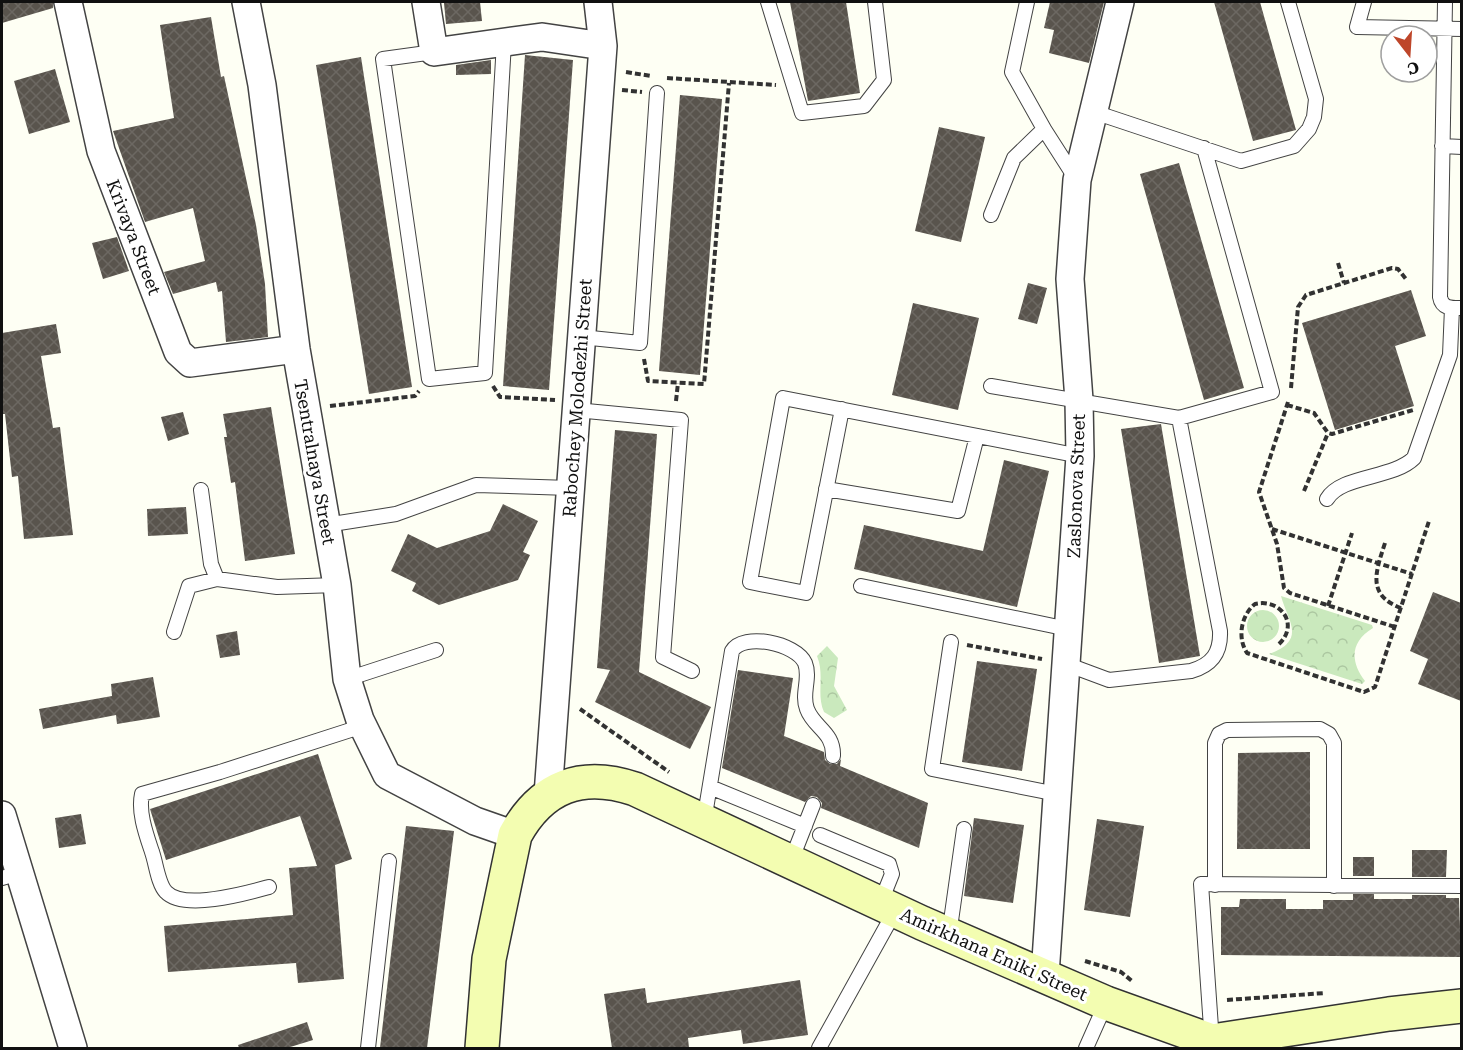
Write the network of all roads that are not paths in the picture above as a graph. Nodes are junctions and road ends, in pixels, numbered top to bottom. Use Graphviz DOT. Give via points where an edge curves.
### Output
graph roads {
  1 [pos="68,2"];
  2 [pos="246,2"];
  3 [pos="426,2"];
  4 [pos="598,2"];
  5 [pos="768,2"];
  6 [pos="875,2"];
  7 [pos="1027,2"];
  8 [pos="1120,2"];
  9 [pos="1288,2"];
  10 [pos="1364,2"];
  11 [pos="1445,2"];
  12 [pos="1444,28"];
  13 [pos="1461,29"];
  14 [pos="504,42"];
  15 [pos="603,46"];
  16 [pos="434,52"];
  17 [pos="657,93"];
  18 [pos="1094,112"];
  19 [pos="1044,129"];
  20 [pos="1442,146"];
  21 [pos="1461,147"];
  22 [pos="1204,148"];
  23 [pos="1077,180"];
  24 [pos="991,215"];
  25 [pos="1457,308"];
  26 [pos="581,337"];
  27 [pos="296,349"];
  28 [pos="991,386"];
  29 [pos="1079,400"];
  30 [pos="576,406"];
  31 [pos="842,409"];
  32 [pos="1179,418"];
  33 [pos="977,436"];
  34 [pos="1080,456"];
  35 [pos="570,488"];
  36 [pos="826,489"];
  37 [pos="201,490"];
  38 [pos="1328,499"];
  39 [pos="326,525"];
  40 [pos="217,579"];
  41 [pos="337,585"];
  42 [pos="861,586"];
  43 [pos="1068,629"];
  44 [pos="174,633"];
  45 [pos="951,642"];
  46 [pos="436,650"];
  47 [pos="1066,664"];
  48 [pos="692,671"];
  49 [pos="348,679"];
  50 [pos="363,726"];
  51 [pos="833,756"];
  52 [pos="1057,794"];
  53 [pos="548,795"];
  54 [pos="707,802"];
  55 [pos="813,805"];
  56 [pos="2,814"];
  57 [pos="805,826"];
  58 [pos="964,828"];
  59 [pos="820,835"];
  60 [pos="515,836"];
  61 [pos="389,861"];
  62 [pos="790,861"];
  63 [pos="10,875"];
  64 [pos="1215,885"];
  65 [pos="1334,886"];
  66 [pos="1461,886"];
  67 [pos="270,887"];
  68 [pos="888,907"];
  69 [pos="949,935"];
  70 [pos="1046,962"];
  71 [pos="1106,1003"];
  72 [pos="1461,1006"];
  73 [pos="1213,1045"];
  74 [pos="73,1048"];
  75 [pos="368,1048"];
  76 [pos="482,1048"];
  77 [pos="819,1048"];
  78 [pos="1086,1048"];
  1 -- 27 [label="street, Krivaya Street" via="101,151 178,352 190,363"];
  2 -- 27 [label="street, Tsentralnaya Street" via="262,85"];
  3 -- 16 [label="street"];
  4 -- 15 [label="street, Rabochey Molodezhi Street"];
  5 -- 6 [label="lane" via="802,113 864,106 884,80"];
  7 -- 19 [label="lane" via="1012,72"];
  8 -- 18 [label="street, Zaslonova Street"];
  9 -- 22 [label="lane" via="1316,99 1310,129 1294,146 1241,161"];
  10 -- 12 [label="lane" via="1357,27"];
  11 -- 12 [label="lane"];
  12 -- 13 [label="lane"];
  12 -- 20 [label="lane"];
  14 -- 15 [label="street" via="542,36"];
  14 -- 16 [label="street"];
  14 -- 16 [label="lane" via="485,373 429,379 383,59"];
  15 -- 26 [label="street, Rabochey Molodezhi Street"];
  17 -- 26 [label="lane" via="640,343"];
  18 -- 22 [label="lane"];
  18 -- 23 [label="street, Zaslonova Street"];
  19 -- 23 [label="lane"];
  19 -- 24 [label="lane" via="1014,158"];
  20 -- 21 [label="lane"];
  20 -- 25 [label="lane" via="1440,300 1445,306"];
  22 -- 32 [label="lane" via="1272,392"];
  23 -- 29 [label="street, Zaslonova Street" via="1070,279"];
  25 -- 38 [label="lane" via="1450,355 1417,453 1402,468 1335,489"];
  26 -- 30 [label="street, Rabochey Molodezhi Street"];
  27 -- 39 [label="street, Tsentralnaya Street"];
  28 -- 29 [label="lane"];
  29 -- 32 [label="lane"];
  29 -- 34 [label="street, Zaslonova Street"];
  30 -- 35 [label="street, Rabochey Molodezhi Street"];
  30 -- 48 [label="lane" via="681,420 663,657"];
  31 -- 33 [label="lane"];
  31 -- 36 [label="lane"];
  31 -- 36 [label="lane" via="783,398 750,582 806,593"];
  32 -- 47 [label="lane" via="1220,631 1218,650 1203,668 1109,680"];
  33 -- 34 [label="lane"];
  33 -- 36 [label="lane" via="958,512"];
  34 -- 43 [label="street, Zaslonova Street"];
  35 -- 39 [label="lane" via="476,485 396,514"];
  35 -- 53 [label="street, Rabochey Molodezhi Street"];
  37 -- 40 [label="lane" via="211,564"];
  39 -- 41 [label="street, Tsentralnaya Street"];
  40 -- 41 [label="lane" via="277,587"];
  40 -- 44 [label="lane" via="189,586"];
  41 -- 49 [label="street, Tsentralnaya Street"];
  42 -- 43 [label="lane"];
  43 -- 47 [label="street, Zaslonova Street"];
  45 -- 52 [label="lane" via="932,769"];
  46 -- 49 [label="lane"];
  47 -- 52 [label="street, Zaslonova Street"];
  49 -- 50 [label="street, Tsentralnaya Street"];
  50 -- 60 [label="street, Tsentralnaya Street" via="387,775 475,821"];
  50 -- 67 [label="lane" via="142,794 146,835 165,891 176,898 195,901"];
  51 -- 54 [label="lane" via="830,736 806,708 808,675 802,657 789,647 743,641 732,651"];
  52 -- 70 [label="street, Zaslonova Street"];
  53 -- 54 [label="street, Amirkhana Eniki Street" via="582,782 616,783"];
  53 -- 60 [label="street" via="524,819"];
  54 -- 57 [label="lane"];
  54 -- 62 [label="street, Amirkhana Eniki Street"];
  55 -- 57 [label="lane"];
  56 -- 63 [label="street"];
  57 -- 62 [label="lane"];
  58 -- 69 [label="lane"];
  59 -- 68 [label="lane" via="888,864 892,874"];
  60 -- 76 [label="street" via="489,959"];
  61 -- 75 [label="lane"];
  62 -- 68 [label="street, Amirkhana Eniki Street"];
  63 -- 74 [label="street"];
  64 -- 65 [label="lane"];
  64 -- 65 [label="lane" via="1215,743 1219,734 1227,729 1320,729 1334,743"];
  64 -- 73 [label="lane" via="1201,884"];
  65 -- 66 [label="lane"];
  68 -- 69 [label="street, Amirkhana Eniki Street"];
  68 -- 77 [label="lane"];
  69 -- 70 [label="street, Amirkhana Eniki Street"];
  70 -- 71 [label="street, Amirkhana Eniki Street"];
  71 -- 73 [label="street, Amirkhana Eniki Street"];
  71 -- 78 [label="lane"];
  72 -- 73 [label="street, Amirkhana Eniki Street" via="1389,1014"];
}
